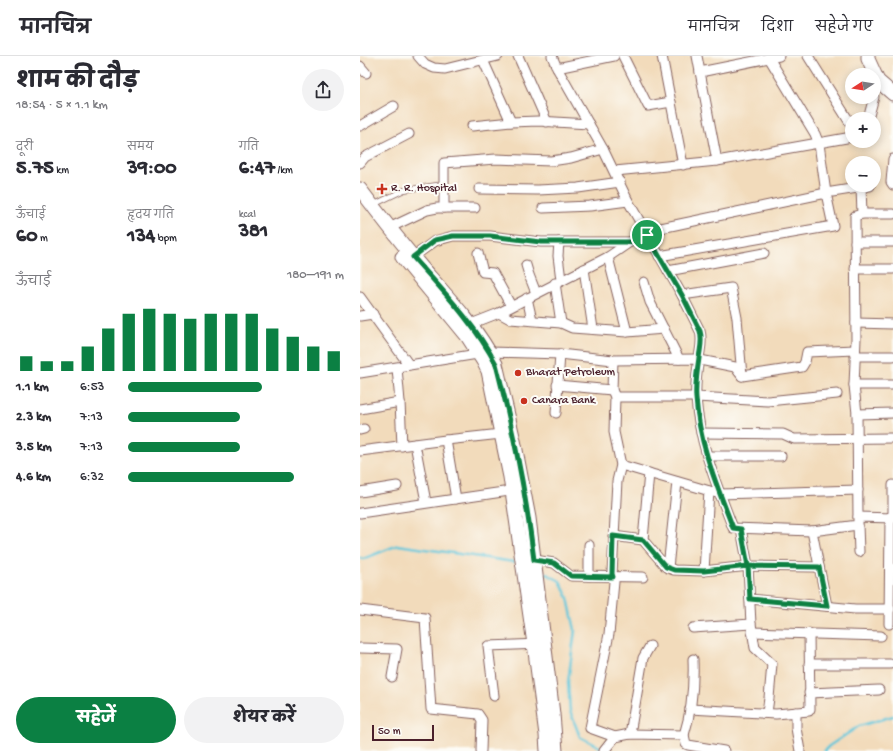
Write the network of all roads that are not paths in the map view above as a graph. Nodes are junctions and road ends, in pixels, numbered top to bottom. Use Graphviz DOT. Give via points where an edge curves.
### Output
graph roads {
  1 [pos="418,56"];
  2 [pos="498,56"];
  3 [pos="518,56"];
  4 [pos="552,56"];
  5 [pos="614,56"];
  6 [pos="623,56"];
  7 [pos="662,56"];
  8 [pos="697,56"];
  9 [pos="779,56"];
  10 [pos="808,56"];
  11 [pos="868,56"];
  12 [pos="754,58"];
  13 [pos="769,58"];
  14 [pos="483,60"];
  15 [pos="360,66"];
  16 [pos="557,68"];
  17 [pos="872,68"];
  18 [pos="700,72"];
  19 [pos="366,73"];
  20 [pos="881,84"];
  21 [pos="893,94"];
  22 [pos="671,102"];
  23 [pos="394,106"];
  24 [pos="845,115"];
  25 [pos="511,122"];
  26 [pos="547,122"];
  27 [pos="589,124"];
  28 [pos="360,126"];
  29 [pos="472,126"];
  30 [pos="409,134"];
  31 [pos="845,138"];
  32 [pos="819,144"];
  33 [pos="603,149"];
  34 [pos="893,159"];
  35 [pos="717,161"];
  36 [pos="360,162"];
  37 [pos="683,165"];
  38 [pos="615,171"];
  39 [pos="620,182"];
  40 [pos="444,184"];
  41 [pos="893,185"];
  42 [pos="360,189"];
  43 [pos="479,189"];
  44 [pos="826,193"];
  45 [pos="628,201"];
  46 [pos="366,205"];
  47 [pos="444,208"];
  48 [pos="475,208"];
  49 [pos="543,208"];
  50 [pos="862,214"];
  51 [pos="893,214"];
  52 [pos="389,228"];
  53 [pos="647,235"];
  54 [pos="559,242"];
  55 [pos="630,242"];
  56 [pos="855,242"];
  57 [pos="893,242"];
  58 [pos="478,253"];
  59 [pos="764,253"];
  60 [pos="659,256"];
  61 [pos="413,257"];
  62 [pos="608,257"];
  63 [pos="526,265"];
  64 [pos="584,268"];
  65 [pos="893,268"];
  66 [pos="855,269"];
  67 [pos="668,271"];
  68 [pos="558,282"];
  69 [pos="644,282"];
  70 [pos="536,293"];
  71 [pos="682,295"];
  72 [pos="360,297"];
  73 [pos="527,298"];
  74 [pos="511,306"];
  75 [pos="499,313"];
  76 [pos="373,314"];
  77 [pos="360,316"];
  78 [pos="532,320"];
  79 [pos="561,322"];
  80 [pos="856,323"];
  81 [pos="471,324"];
  82 [pos="893,324"];
  83 [pos="593,328"];
  84 [pos="664,329"];
  85 [pos="627,332"];
  86 [pos="484,353"];
  87 [pos="855,353"];
  88 [pos="560,354"];
  89 [pos="893,356"];
  90 [pos="679,359"];
  91 [pos="613,360"];
  92 [pos="698,360"];
  93 [pos="410,365"];
  94 [pos="397,368"];
  95 [pos="360,373"];
  96 [pos="742,376"];
  97 [pos="557,385"];
  98 [pos="854,385"];
  99 [pos="893,385"];
  100 [pos="614,393"];
  101 [pos="837,394"];
  102 [pos="696,397"];
  103 [pos="400,402"];
  104 [pos="360,409"];
  105 [pos="556,413"];
  106 [pos="893,413"];
  107 [pos="856,414"];
  108 [pos="501,434"];
  109 [pos="701,434"];
  110 [pos="857,438"];
  111 [pos="893,438"];
  112 [pos="446,440"];
  113 [pos="415,444"];
  114 [pos="402,446"];
  115 [pos="360,451"];
  116 [pos="707,456"];
  117 [pos="781,456"];
  118 [pos="621,466"];
  119 [pos="648,474"];
  120 [pos="677,482"];
  121 [pos="893,485"];
  122 [pos="397,486"];
  123 [pos="518,490"];
  124 [pos="858,490"];
  125 [pos="709,491"];
  126 [pos="360,492"];
  127 [pos="720,494"];
  128 [pos="456,499"];
  129 [pos="426,502"];
  130 [pos="360,513"];
  131 [pos="892,518"];
  132 [pos="858,521"];
  133 [pos="741,529"];
  134 [pos="812,531"];
  135 [pos="613,536"];
  136 [pos="643,540"];
  137 [pos="589,545"];
  138 [pos="859,552"];
  139 [pos="534,560"];
  140 [pos="748,566"];
  141 [pos="819,567"];
  142 [pos="668,568"];
  143 [pos="704,571"];
  144 [pos="589,576"];
  145 [pos="643,576"];
  146 [pos="613,577"];
  147 [pos="750,599"];
  148 [pos="827,606"];
  149 [pos="360,610"];
  150 [pos="890,610"];
  151 [pos="889,624"];
  152 [pos="693,628"];
  153 [pos="751,628"];
  154 [pos="809,634"];
  155 [pos="881,636"];
  156 [pos="539,644"];
  157 [pos="650,646"];
  158 [pos="360,648"];
  159 [pos="693,659"];
  160 [pos="809,664"];
  161 [pos="890,664"];
  162 [pos="392,677"];
  163 [pos="879,690"];
  164 [pos="809,693"];
  165 [pos="494,696"];
  166 [pos="690,709"];
  167 [pos="796,712"];
  168 [pos="767,713"];
  169 [pos="630,734"];
  170 [pos="684,734"];
  171 [pos="615,736"];
  172 [pos="480,751"];
  173 [pos="547,751"];
  174 [pos="556,751"];
  175 [pos="604,751"];
  176 [pos="724,751"];
  177 [pos="800,751"];
  1 -- 14 [label="street" via="425,64 445,69"];
  2 -- 14 [label="street"];
  3 -- 26 [label="street"];
  4 -- 16 [label="street"];
  5 -- 16 [label="street"];
  6 -- 22 [label="street" via="648,106"];
  7 -- 22 [label="street"];
  8 -- 18 [label="street"];
  9 -- 13 [label="street"];
  10 -- 24 [label="street"];
  11 -- 17 [label="main road"];
  12 -- 13 [label="street"];
  12 -- 18 [label="street"];
  13 -- 32 [label="street"];
  14 -- 25 [label="street"];
  15 -- 19 [label="street"];
  16 -- 27 [label="street"];
  18 -- 35 [label="street"];
  20 -- 21 [label="main road"];
  22 -- 37 [label="street"];
  23 -- 28 [label="street"];
  25 -- 26 [label="street"];
  25 -- 29 [label="street"];
  26 -- 27 [label="street"];
  27 -- 33 [label="street"];
  30 -- 36 [label="street"];
  31 -- 32 [label="street"];
  32 -- 35 [label="street"];
  32 -- 44 [label="street"];
  33 -- 38 [label="street"];
  33 -- 40 [label="street" via="551,161 496,159 444,163"];
  34 -- 41 [label="street"];
  35 -- 37 [label="street"];
  37 -- 38 [label="street"];
  38 -- 39 [label="street"];
  39 -- 43 [label="street" via="538,190"];
  39 -- 45 [label="street"];
  40 -- 46 [label="lane" via="404,190"];
  40 -- 47 [label="street"];
  42 -- 46 [label="main road"];
  44 -- 50 [label="street" via="866,187"];
  44 -- 53 [label="street" via="676,224"];
  44 -- 60 [label="street" via="833,226"];
  45 -- 49 [label="street"];
  45 -- 53 [label="street"];
  46 -- 52 [label="main road"];
  46 -- 86 [label="main road" via="467,336"];
  47 -- 48 [label="street"];
  47 -- 52 [label="street" via="423,211"];
  50 -- 51 [label="street"];
  50 -- 56 [label="street" via="855,216"];
  52 -- 61 [label="main road"];
  53 -- 55 [label="street"];
  53 -- 60 [label="street"];
  54 -- 55 [label="street"];
  54 -- 61 [label="street" via="490,236 453,236 435,240"];
  54 -- 68 [label="street"];
  55 -- 62 [label="street"];
  56 -- 57 [label="street"];
  56 -- 66 [label="street"];
  58 -- 74 [label="street" via="483,272 493,273"];
  59 -- 67 [label="street"];
  60 -- 67 [label="street"];
  61 -- 81 [label="main road"];
  62 -- 64 [label="street"];
  62 -- 85 [label="street"];
  63 -- 70 [label="street"];
  64 -- 68 [label="street"];
  64 -- 83 [label="street"];
  65 -- 66 [label="street"];
  66 -- 80 [label="street"];
  67 -- 71 [label="street"];
  68 -- 70 [label="street"];
  68 -- 79 [label="street"];
  69 -- 84 [label="street" via="650,302"];
  70 -- 73 [label="street"];
  71 -- 92 [label="street" via="702,337"];
  71 -- 96 [label="street" via="731,288 737,318"];
  72 -- 76 [label="street"];
  73 -- 74 [label="street"];
  73 -- 78 [label="street"];
  74 -- 75 [label="street"];
  75 -- 78 [label="street" via="510,319"];
  75 -- 81 [label="street"];
  76 -- 77 [label="street"];
  76 -- 93 [label="street"];
  78 -- 79 [label="street"];
  79 -- 83 [label="street" via="572,328"];
  80 -- 82 [label="street"];
  80 -- 87 [label="street"];
  81 -- 86 [label="main road"];
  83 -- 85 [label="street"];
  84 -- 85 [label="street"];
  84 -- 90 [label="street"];
  86 -- 88 [label="street"];
  86 -- 93 [label="street"];
  86 -- 108 [label="main road" via="483,361 490,378"];
  86 -- 123 [label="main road" via="496,364 500,380"];
  87 -- 89 [label="street"];
  87 -- 96 [label="street" via="807,352 802,367"];
  87 -- 98 [label="street"];
  88 -- 91 [label="street"];
  88 -- 97 [label="street"];
  90 -- 91 [label="street"];
  90 -- 92 [label="street"];
  91 -- 100 [label="street"];
  92 -- 96 [label="street" via="735,367"];
  92 -- 102 [label="street"];
  93 -- 94 [label="street"];
  94 -- 95 [label="street"];
  94 -- 103 [label="street"];
  97 -- 100 [label="street"];
  97 -- 105 [label="street"];
  98 -- 99 [label="street"];
  98 -- 107 [label="street"];
  100 -- 102 [label="street"];
  100 -- 118 [label="street" via="614,432"];
  101 -- 102 [label="street" via="768,401"];
  102 -- 109 [label="street"];
  103 -- 104 [label="street"];
  103 -- 114 [label="street"];
  106 -- 107 [label="street"];
  107 -- 110 [label="street"];
  108 -- 112 [label="street"];
  108 -- 123 [label="main road"];
  109 -- 110 [label="street" via="783,434 794,439"];
  109 -- 116 [label="street"];
  110 -- 111 [label="street"];
  110 -- 124 [label="street"];
  112 -- 113 [label="street"];
  112 -- 128 [label="street"];
  113 -- 114 [label="street"];
  113 -- 129 [label="street"];
  114 -- 115 [label="street"];
  116 -- 117 [label="street"];
  116 -- 127 [label="street"];
  118 -- 119 [label="street"];
  118 -- 135 [label="street" via="617,481"];
  119 -- 120 [label="street"];
  119 -- 136 [label="street"];
  120 -- 125 [label="street"];
  120 -- 142 [label="street"];
  121 -- 131 [label="street"];
  122 -- 126 [label="street"];
  123 -- 128 [label="street"];
  123 -- 139 [label="main road" via="529,518"];
  123 -- 156 [label="main road"];
  124 -- 127 [label="street"];
  124 -- 132 [label="street"];
  125 -- 127 [label="street"];
  125 -- 143 [label="street"];
  127 -- 133 [label="street" via="733,528"];
  128 -- 129 [label="street"];
  129 -- 130 [label="street"];
  131 -- 132 [label="street"];
  131 -- 150 [label="street"];
  132 -- 134 [label="street"];
  132 -- 138 [label="street"];
  133 -- 134 [label="street"];
  133 -- 140 [label="street"];
  134 -- 141 [label="street"];
  135 -- 136 [label="street"];
  135 -- 146 [label="street"];
  136 -- 142 [label="street"];
  137 -- 144 [label="street"];
  139 -- 144 [label="street" via="554,563 571,576"];
  139 -- 156 [label="main road"];
  140 -- 141 [label="street"];
  140 -- 143 [label="street"];
  140 -- 147 [label="street"];
  141 -- 148 [label="street"];
  142 -- 143 [label="street"];
  144 -- 146 [label="street"];
  145 -- 146 [label="street"];
  146 -- 171 [label="street" via="609,634 590,728"];
  147 -- 148 [label="street"];
  147 -- 153 [label="street"];
  148 -- 150 [label="street"];
  149 -- 172 [label="street" via="425,618 431,709 478,714 482,720"];
  150 -- 151 [label="street"];
  152 -- 153 [label="street"];
  153 -- 154 [label="street"];
  153 -- 168 [label="street" via="755,648 772,664"];
  154 -- 155 [label="street"];
  154 -- 160 [label="street"];
  156 -- 165 [label="street" via="488,646"];
  156 -- 173 [label="main road"];
  156 -- 174 [label="main road" via="553,714"];
  157 -- 169 [label="street" via="643,658"];
  158 -- 162 [label="street" via="397,650"];
  159 -- 166 [label="street" via="694,683"];
  160 -- 161 [label="street"];
  160 -- 164 [label="street"];
  163 -- 164 [label="street"];
  164 -- 167 [label="street" via="810,710"];
  166 -- 168 [label="street"];
  166 -- 170 [label="street"];
  167 -- 168 [label="street"];
  167 -- 177 [label="street"];
  169 -- 170 [label="street"];
  169 -- 171 [label="street"];
  170 -- 176 [label="street" via="688,745"];
  171 -- 175 [label="street"];
}
